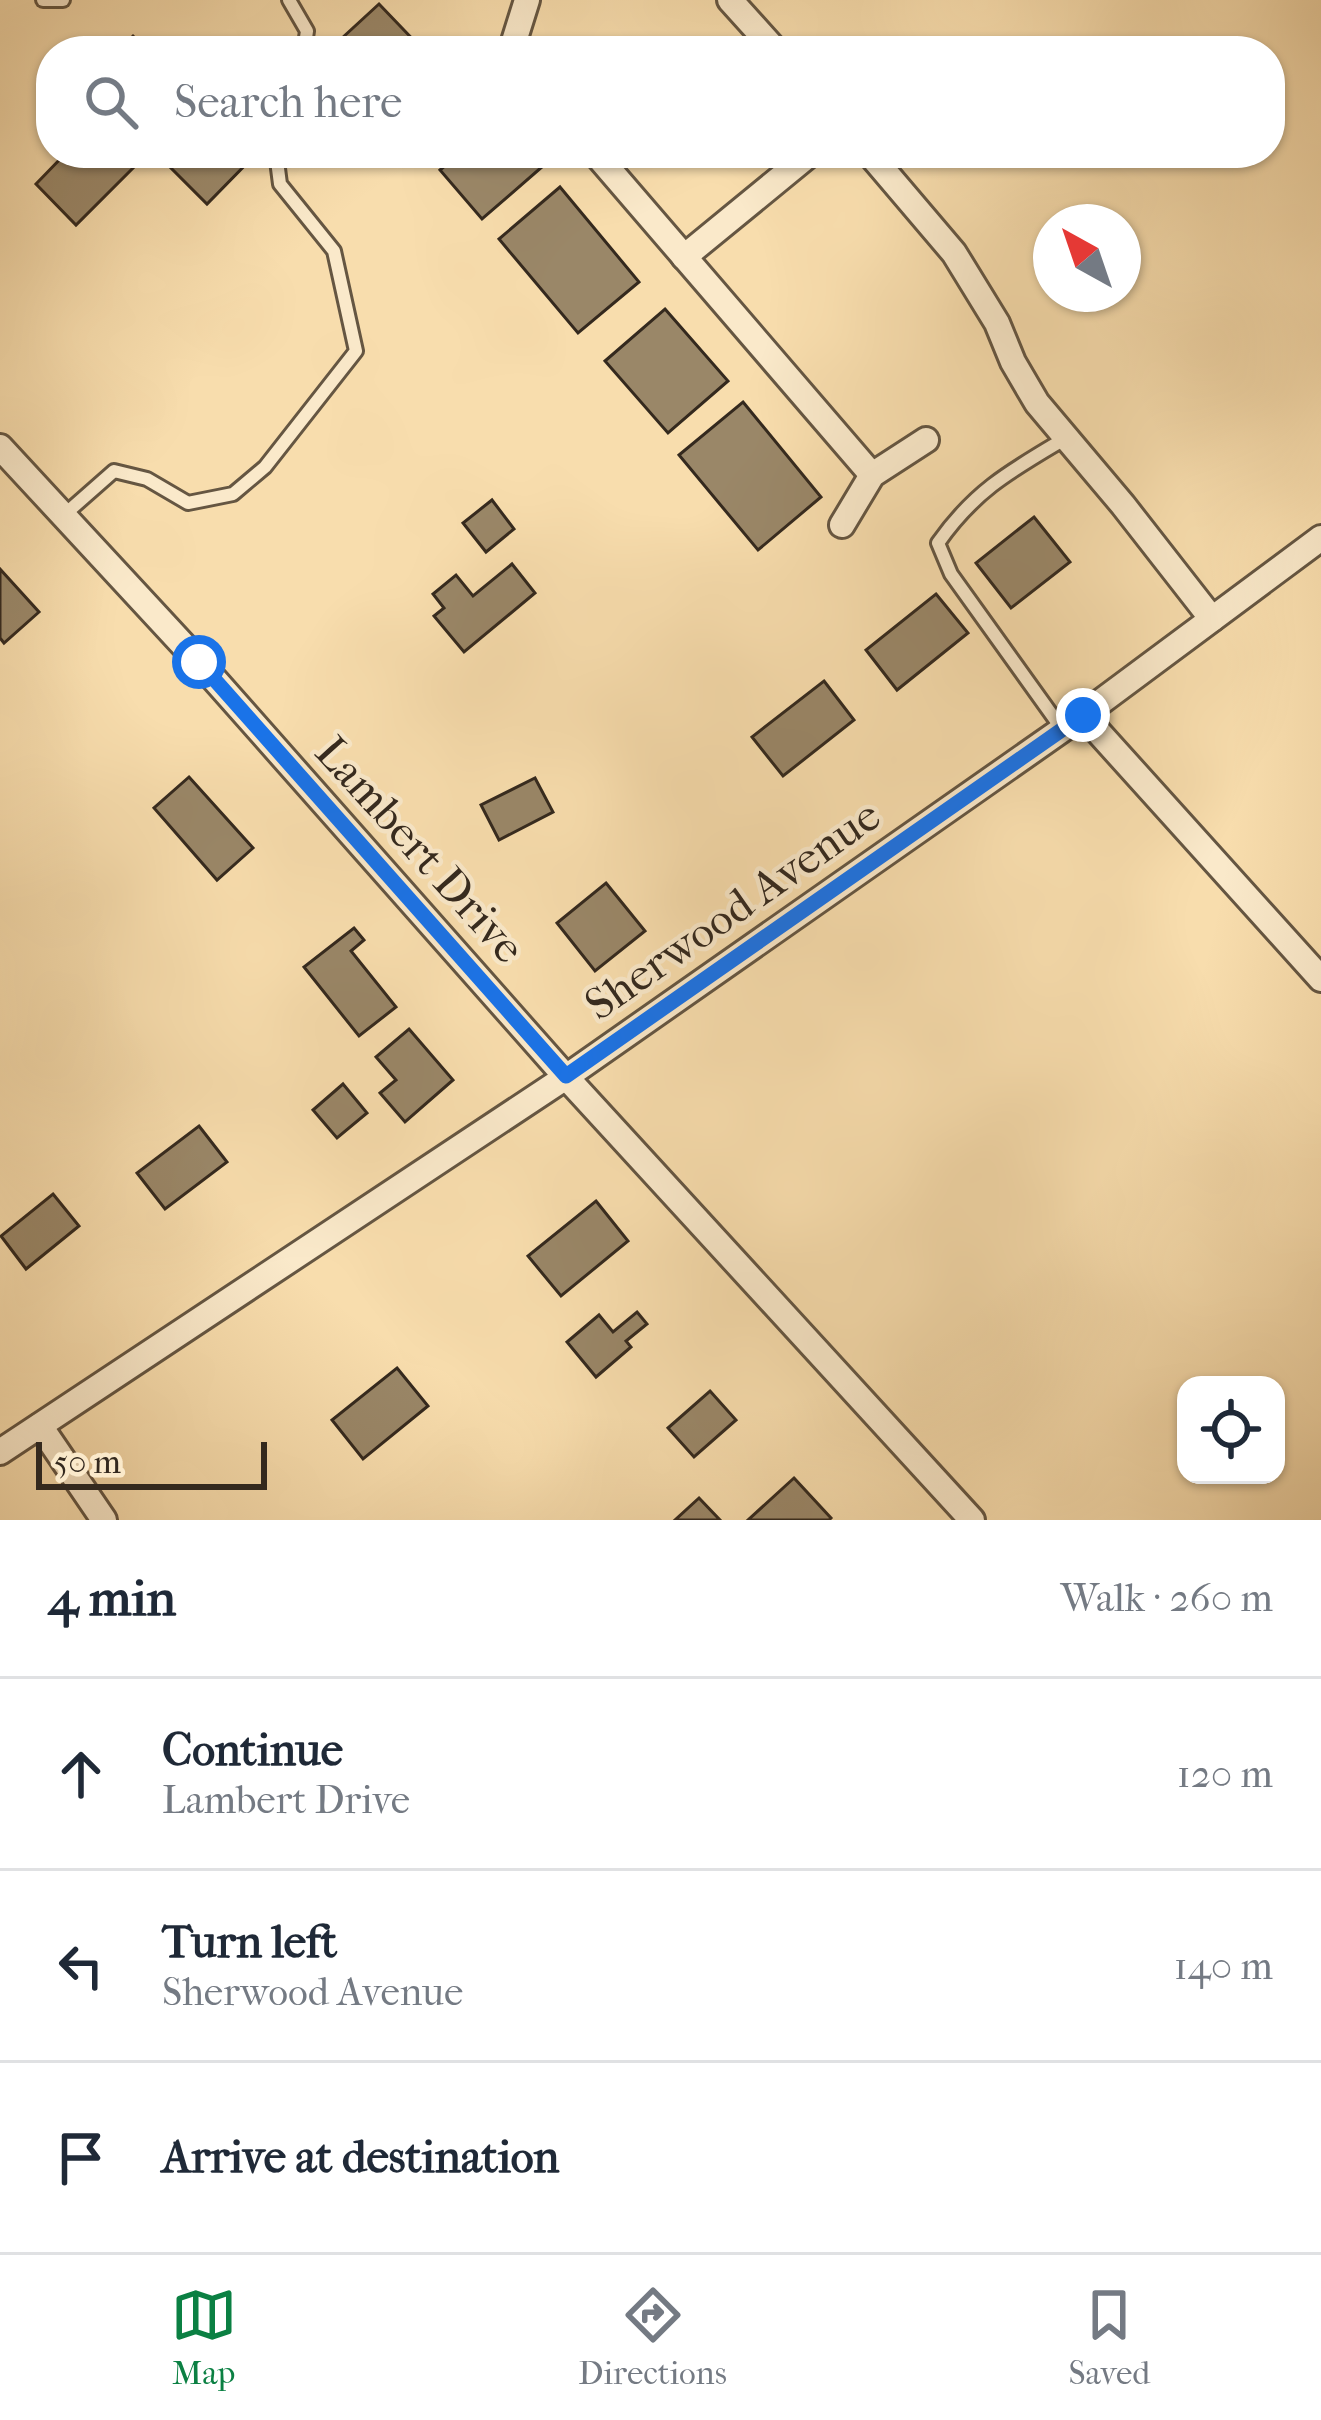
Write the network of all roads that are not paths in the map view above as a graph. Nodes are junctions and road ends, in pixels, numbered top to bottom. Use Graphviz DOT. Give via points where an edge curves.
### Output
graph roads {
  1 [pos="43,0"];
  2 [pos="63,0"];
  3 [pos="289,0"];
  4 [pos="527,0"];
  5 [pos="730,0"];
  6 [pos="306,36"];
  7 [pos="516,36"];
  8 [pos="762,36"];
  9 [pos="277,168"];
  10 [pos="608,168"];
  11 [pos="793,168"];
  12 [pos="881,168"];
  13 [pos="684,257"];
  14 [pos="1066,438"];
  15 [pos="926,440"];
  16 [pos="0,447"];
  17 [pos="872,476"];
  18 [pos="63,516"];
  19 [pos="842,525"];
  20 [pos="1321,538"];
  21 [pos="1212,619"];
  22 [pos="1072,722"];
  23 [pos="1321,979"];
  24 [pos="566,1076"];
  25 [pos="40,1426"];
  26 [pos="0,1452"];
  27 [pos="104,1520"];
  28 [pos="972,1520"];
  1 -- 2 [label="lane"];
  3 -- 6 [label="lane"];
  4 -- 7 [label="street"];
  5 -- 8 [label="street"];
  9 -- 18 [label="lane" via="280,184 334,251 356,351 266,467 233,494 188,503 114,471"];
  10 -- 13 [label="street"];
  11 -- 13 [label="street"];
  12 -- 14 [label="street" via="954,253 1036,403"];
  13 -- 17 [label="street"];
  14 -- 21 [label="street"];
  14 -- 22 [label="lane" via="1005,475 959,513 938,543 951,574"];
  15 -- 17 [label="street"];
  16 -- 18 [label="street, Lambert Drive"];
  17 -- 19 [label="street"];
  18 -- 24 [label="street, Lambert Drive"];
  20 -- 21 [label="street, Sherwood Avenue"];
  21 -- 22 [label="street, Sherwood Avenue"];
  22 -- 23 [label="street"];
  22 -- 24 [label="street, Sherwood Avenue"];
  24 -- 25 [label="street, Sherwood Avenue"];
  24 -- 28 [label="street, Lambert Drive"];
  25 -- 26 [label="street, Sherwood Avenue"];
  25 -- 27 [label="street"];
}
